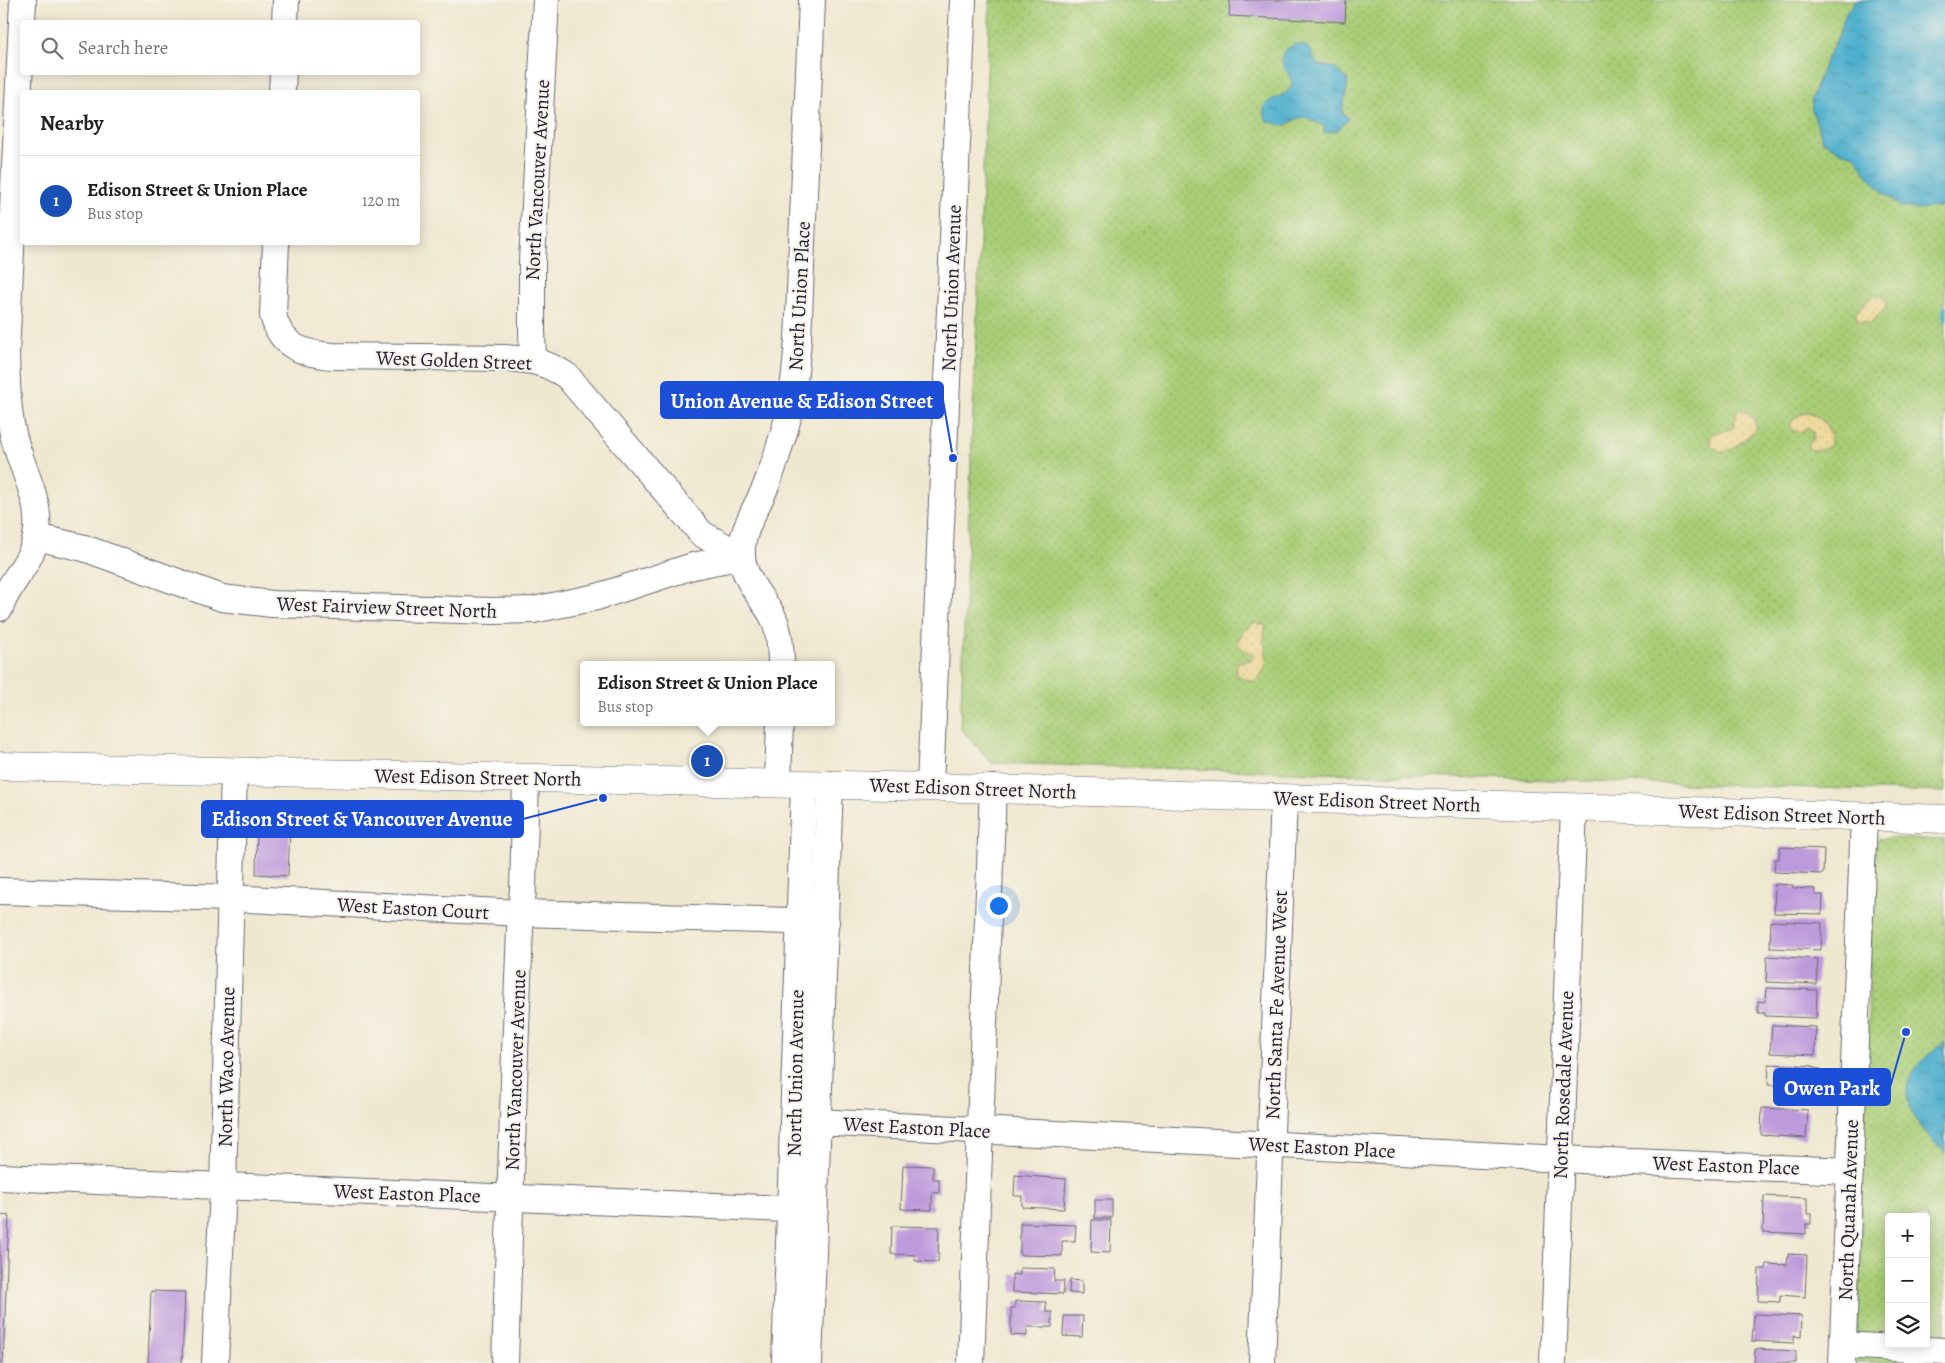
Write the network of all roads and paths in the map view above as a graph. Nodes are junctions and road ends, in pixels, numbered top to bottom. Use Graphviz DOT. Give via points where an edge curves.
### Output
graph roads {
  1 [pos="23,0"];
  2 [pos="286,0"];
  3 [pos="546,0"];
  4 [pos="812,0"];
  5 [pos="963,0"];
  6 [pos="22,20"];
  7 [pos="285,20"];
  8 [pos="20,62"];
  9 [pos="283,75"];
  10 [pos="282,90"];
  11 [pos="276,245"];
  12 [pos="533,360"];
  13 [pos="36,537"];
  14 [pos="742,556"];
  15 [pos="0,608"];
  16 [pos="781,661"];
  17 [pos="780,726"];
  18 [pos="0,766"];
  19 [pos="234,771"];
  20 [pos="526,778"];
  21 [pos="778,783"];
  22 [pos="817,784"];
  23 [pos="930,786"];
  24 [pos="993,788"];
  25 [pos="1284,798"];
  26 [pos="1574,807"];
  27 [pos="1864,816"];
  28 [pos="1945,819"];
  29 [pos="0,891"];
  30 [pos="230,898"];
  31 [pos="521,913"];
  32 [pos="799,920"];
  33 [pos="826,922"];
  34 [pos="806,1122"];
  35 [pos="980,1131"];
  36 [pos="1270,1144"];
  37 [pos="1560,1159"];
  38 [pos="1850,1171"];
  39 [pos="0,1177"];
  40 [pos="223,1187"];
  41 [pos="511,1197"];
  42 [pos="802,1210"];
  43 [pos="1945,1351"];
  44 [pos="1843,1354"];
  45 [pos="215,1363"];
  46 [pos="505,1363"];
  47 [pos="785,1363"];
  48 [pos="809,1363"];
  49 [pos="971,1363"];
  50 [pos="1262,1363"];
  51 [pos="1553,1363"];
  1 -- 6 [label="street"];
  2 -- 7 [label="street"];
  3 -- 12 [label="street, North Vancouver Avenue" via="532,261"];
  4 -- 14 [label="street, North Union Place" via="795,379 781,444 743,538"];
  5 -- 23 [label="street, North Union Avenue"];
  8 -- 13 [label="street" via="7,386 14,440 38,519"];
  9 -- 10 [label="street"];
  11 -- 12 [label="street, West Golden Street" via="273,315 284,337 302,351 315,355"];
  12 -- 14 [label="street, West Golden Street" via="568,376 702,534"];
  13 -- 14 [label="street, West Fairview Street North" via="84,548 201,592 239,602 492,611 566,605 693,566"];
  13 -- 15 [label="street" via="32,554"];
  14 -- 16 [label="street, North Union Place" via="753,586 772,615"];
  17 -- 21 [label="street"];
  18 -- 19 [label="main road, West Edison Street North"];
  19 -- 20 [label="main road, West Edison Street North"];
  19 -- 30 [label="street, North Waco Avenue"];
  20 -- 21 [label="main road, West Edison Street North"];
  20 -- 31 [label="street, North Vancouver Avenue"];
  21 -- 22 [label="main road, West Edison Street North"];
  22 -- 23 [label="main road, West Edison Street North"];
  22 -- 32 [label="street, North Union Avenue"];
  22 -- 33 [label="street, North Union Avenue"];
  23 -- 24 [label="main road, West Edison Street North"];
  24 -- 25 [label="main road, West Edison Street North"];
  24 -- 35 [label="street"];
  25 -- 26 [label="main road, West Edison Street North"];
  25 -- 36 [label="street, North Santa Fe Avenue West"];
  26 -- 27 [label="main road, West Edison Street North"];
  26 -- 37 [label="street, North Rosedale Avenue"];
  27 -- 28 [label="main road, West Edison Street North"];
  27 -- 38 [label="street, North Quanah Avenue"];
  29 -- 30 [label="street, West Easton Court"];
  30 -- 31 [label="street, West Easton Court"];
  30 -- 40 [label="street, North Waco Avenue"];
  31 -- 32 [label="street, West Easton Court"];
  31 -- 41 [label="street, North Vancouver Avenue"];
  32 -- 33 [label="street, West Easton Court"];
  32 -- 34 [label="street, North Union Avenue"];
  33 -- 34 [label="street, North Union Avenue"];
  34 -- 35 [label="street, West Easton Place"];
  34 -- 42 [label="street, North Union Avenue"];
  35 -- 36 [label="street, West Easton Place"];
  35 -- 49 [label="street"];
  36 -- 37 [label="street, West Easton Place"];
  36 -- 50 [label="street, North Santa Fe Avenue West"];
  37 -- 38 [label="street, West Easton Place"];
  37 -- 51 [label="street, North Rosedale Avenue"];
  38 -- 44 [label="street, North Quanah Avenue"];
  39 -- 40 [label="street, West Easton Place"];
  40 -- 41 [label="street, West Easton Place"];
  40 -- 45 [label="street, North Waco Avenue"];
  41 -- 42 [label="street, West Easton Place"];
  41 -- 46 [label="street, North Vancouver Avenue"];
  42 -- 47 [label="street, North Union Avenue"];
  42 -- 48 [label="street, North Union Avenue"];
  43 -- 44 [label="street"];
}
